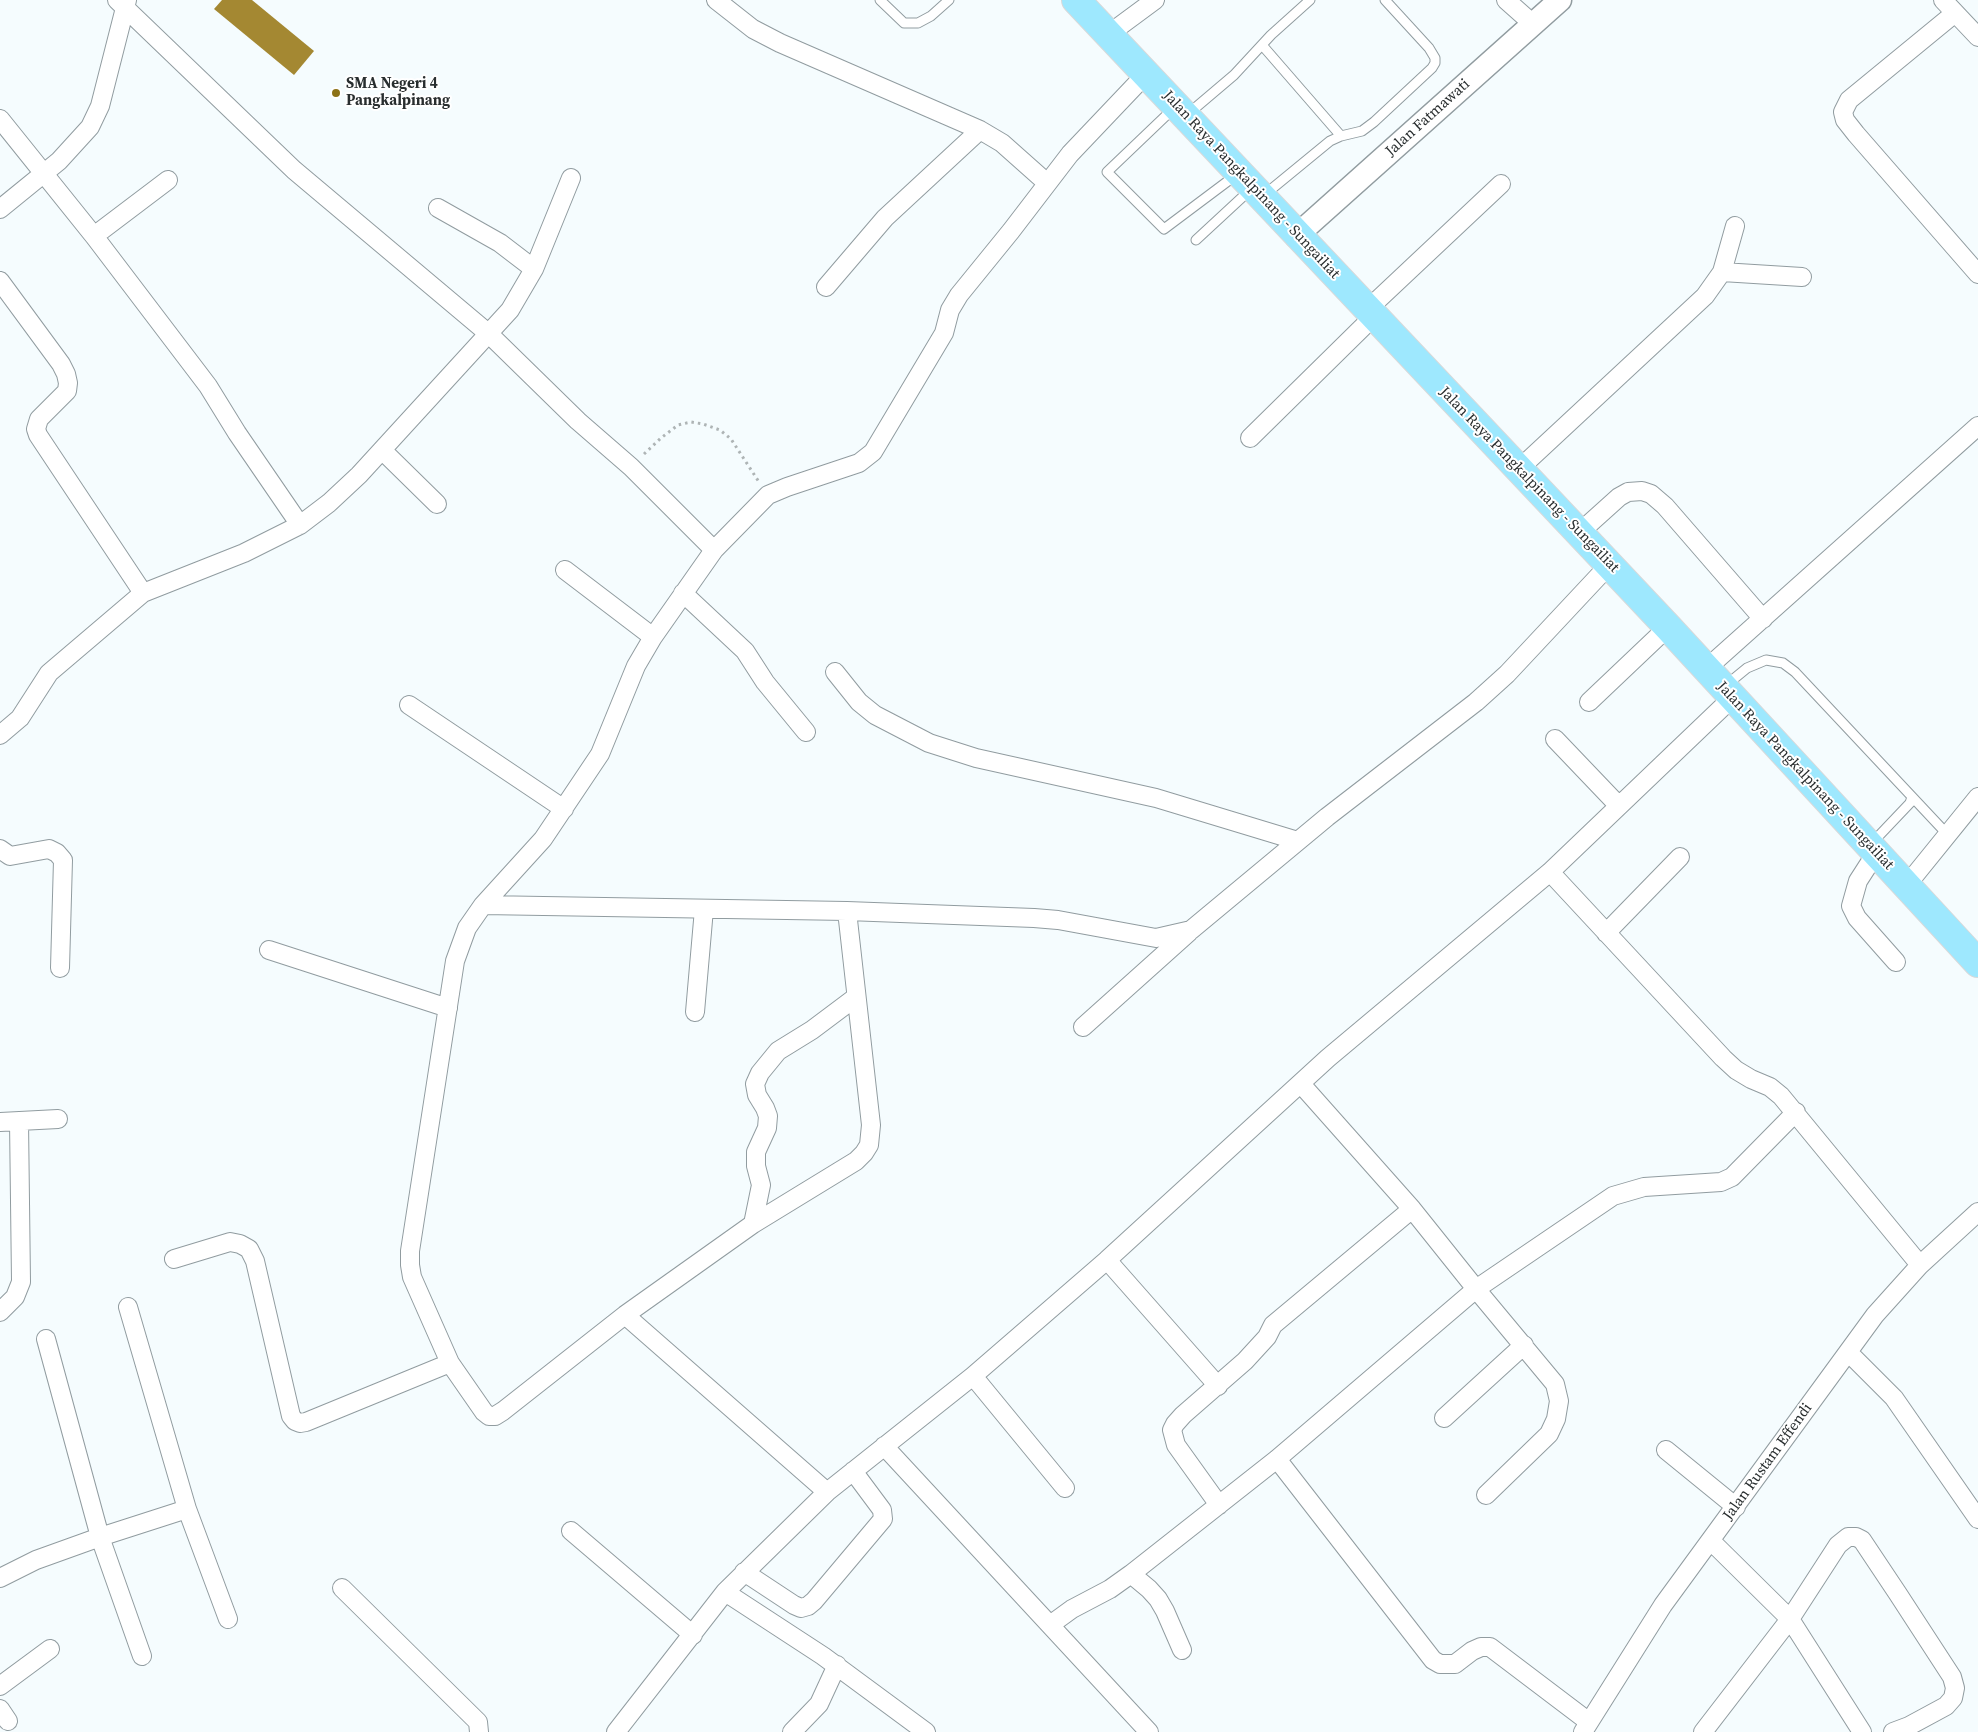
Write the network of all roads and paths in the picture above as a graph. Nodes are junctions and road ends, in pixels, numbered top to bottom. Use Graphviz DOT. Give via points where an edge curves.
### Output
graph roads {
  1 [pos="716,0"];
  2 [pos="880,0"];
  3 [pos="949,0"];
  4 [pos="1076,0"];
  5 [pos="1155,0"];
  6 [pos="1310,0"];
  7 [pos="1385,0"];
  8 [pos="1506,0"];
  9 [pos="1560,0"];
  10 [pos="123,2"];
  11 [pos="1953,5"];
  12 [pos="1532,24"];
  13 [pos="1109,34"];
  14 [pos="1978,37"];
  15 [pos="1262,45"];
  16 [pos="1147,73"];
  17 [pos="1181,111"];
  18 [pos="0,119"];
  19 [pos="980,130"];
  20 [pos="1341,136"];
  21 [pos="45,173"];
  22 [pos="571,178"];
  23 [pos="168,180"];
  24 [pos="1047,183"];
  25 [pos="1501,184"];
  26 [pos="1250,186"];
  27 [pos="438,208"];
  28 [pos="0,209"];
  29 [pos="1735,226"];
  30 [pos="94,236"];
  31 [pos="1296,236"];
  32 [pos="1196,240"];
  33 [pos="534,269"];
  34 [pos="1722,272"];
  35 [pos="1978,274"];
  36 [pos="1802,277"];
  37 [pos="0,281"];
  38 [pos="826,287"];
  39 [pos="1370,313"];
  40 [pos="489,334"];
  41 [pos="1978,426"];
  42 [pos="1250,438"];
  43 [pos="382,451"];
  44 [pos="631,467"];
  45 [pos="1519,469"];
  46 [pos="768,496"];
  47 [pos="438,504"];
  48 [pos="300,525"];
  49 [pos="1579,533"];
  50 [pos="714,550"];
  51 [pos="1609,565"];
  52 [pos="565,570"];
  53 [pos="143,593"];
  54 [pos="682,593"];
  55 [pos="1763,618"];
  56 [pos="1668,627"];
  57 [pos="653,637"];
  58 [pos="835,672"];
  59 [pos="1720,685"];
  60 [pos="1589,702"];
  61 [pos="409,705"];
  62 [pos="806,732"];
  63 [pos="0,736"];
  64 [pos="1555,739"];
  65 [pos="1912,797"];
  66 [pos="1978,798"];
  67 [pos="1619,806"];
  68 [pos="564,809"];
  69 [pos="1947,834"];
  70 [pos="1298,841"];
  71 [pos="0,849"];
  72 [pos="1873,849"];
  73 [pos="1680,857"];
  74 [pos="1550,872"];
  75 [pos="1906,886"];
  76 [pos="483,905"];
  77 [pos="704,909"];
  78 [pos="847,911"];
  79 [pos="1191,930"];
  80 [pos="1606,933"];
  81 [pos="269,950"];
  82 [pos="1896,962"];
  83 [pos="1978,963"];
  84 [pos="60,968"];
  85 [pos="856,997"];
  86 [pos="448,1008"];
  87 [pos="695,1012"];
  88 [pos="1083,1027"];
  89 [pos="1301,1084"];
  90 [pos="1796,1112"];
  91 [pos="58,1119"];
  92 [pos="19,1121"];
  93 [pos="0,1122"];
  94 [pos="1412,1209"];
  95 [pos="1978,1212"];
  96 [pos="754,1224"];
  97 [pos="174,1259"];
  98 [pos="1107,1260"];
  99 [pos="1920,1265"];
  100 [pos="1476,1289"];
  101 [pos="128,1307"];
  102 [pos="0,1312"];
  103 [pos="625,1315"];
  104 [pos="46,1339"];
  105 [pos="1524,1345"];
  106 [pos="1848,1352"];
  107 [pos="450,1362"];
  108 [pos="974,1376"];
  109 [pos="1218,1386"];
  110 [pos="1444,1418"];
  111 [pos="884,1446"];
  112 [pos="1666,1450"];
  113 [pos="1277,1459"];
  114 [pos="854,1471"];
  115 [pos="1065,1488"];
  116 [pos="827,1492"];
  117 [pos="1486,1495"];
  118 [pos="1219,1505"];
  119 [pos="1736,1507"];
  120 [pos="187,1509"];
  121 [pos="1978,1519"];
  122 [pos="571,1531"];
  123 [pos="100,1536"];
  124 [pos="1711,1541"];
  125 [pos="744,1572"];
  126 [pos="1131,1574"];
  127 [pos="0,1578"];
  128 [pos="342,1588"];
  129 [pos="726,1592"];
  130 [pos="228,1619"];
  131 [pos="1790,1619"];
  132 [pos="1050,1625"];
  133 [pos="693,1635"];
  134 [pos="50,1650"];
  135 [pos="1182,1650"];
  136 [pos="142,1656"];
  137 [pos="837,1666"];
  138 [pos="0,1686"];
  139 [pos="1586,1727"];
  140 [pos="479,1732"];
  141 [pos="616,1732"];
  142 [pos="792,1732"];
  143 [pos="926,1732"];
  144 [pos="1149,1732"];
  145 [pos="1703,1732"];
  146 [pos="1862,1732"];
  147 [pos="1893,1732"];
  1 -- 19 [label="street" via="753,29 780,43"];
  2 -- 3 [label="lane" via="904,23 918,24"];
  4 -- 13 [label="highway, Jalan Raya Pangkalpinang - Sungailiat"];
  5 -- 13 [label="street"];
  6 -- 15 [label="lane"];
  7 -- 20 [label="lane" via="1429,48 1435,63 1374,122 1362,131"];
  8 -- 12 [label="street"];
  9 -- 12 [label="street, Jalan Fatmawati"];
  10 -- 21 [label="street" via="96,116 74,145"];
  10 -- 40 [label="street" via="294,170"];
  11 -- 14 [label="street"];
  11 -- 35 [label="street" via="1849,100 1843,112 1856,134"];
  12 -- 31 [label="street, Jalan Fatmawati"];
  13 -- 16 [label="highway, Jalan Raya Pangkalpinang - Sungailiat"];
  15 -- 17 [label="lane" via="1234,75"];
  15 -- 20 [label="lane"];
  16 -- 17 [label="highway, Jalan Raya Pangkalpinang - Sungailiat"];
  16 -- 24 [label="street" via="1090,131"];
  17 -- 26 [label="highway, Jalan Raya Pangkalpinang - Sungailiat"];
  17 -- 26 [label="lane" via="1106,172 1164,229"];
  18 -- 21 [label="street"];
  19 -- 24 [label="street" via="1002,143"];
  19 -- 38 [label="street" via="885,218"];
  20 -- 26 [label="lane"];
  21 -- 28 [label="street"];
  21 -- 30 [label="street"];
  22 -- 33 [label="street"];
  23 -- 30 [label="street"];
  24 -- 46 [label="street" via="954,303 944,333 873,452 859,464"];
  25 -- 39 [label="street"];
  26 -- 31 [label="highway, Jalan Raya Pangkalpinang - Sungailiat"];
  26 -- 32 [label="lane"];
  27 -- 33 [label="street" via="500,243"];
  29 -- 34 [label="street"];
  30 -- 48 [label="street" via="208,386"];
  31 -- 39 [label="highway, Jalan Raya Pangkalpinang - Sungailiat"];
  33 -- 40 [label="street" via="510,310"];
  34 -- 36 [label="street"];
  34 -- 45 [label="street" via="1705,296"];
  37 -- 53 [label="street" via="66,374 67,391 38,419 38,435"];
  39 -- 42 [label="street"];
  39 -- 45 [label="highway, Jalan Raya Pangkalpinang - Sungailiat"];
  40 -- 43 [label="street"];
  40 -- 44 [label="street" via="578,421"];
  41 -- 55 [label="street"];
  43 -- 47 [label="street"];
  43 -- 48 [label="street" via="329,504"];
  44 -- 46 [label="path" via="678,425 704,424 720,430 731,439"];
  44 -- 50 [label="street"];
  45 -- 49 [label="highway, Jalan Raya Pangkalpinang - Sungailiat"];
  46 -- 50 [label="street"];
  48 -- 53 [label="street" via="244,553"];
  49 -- 51 [label="highway, Jalan Raya Pangkalpinang - Sungailiat"];
  49 -- 55 [label="street" via="1628,492 1650,494 1665,506"];
  50 -- 54 [label="street"];
  51 -- 56 [label="highway, Jalan Raya Pangkalpinang - Sungailiat"];
  51 -- 70 [label="street" via="1507,674"];
  52 -- 57 [label="street"];
  53 -- 63 [label="street" via="49,674 20,718"];
  54 -- 57 [label="street"];
  54 -- 62 [label="street" via="745,651 765,682"];
  55 -- 59 [label="street"];
  56 -- 59 [label="highway, Jalan Raya Pangkalpinang - Sungailiat"];
  56 -- 60 [label="street"];
  57 -- 68 [label="street" via="636,666 600,754"];
  58 -- 70 [label="street" via="858,702 875,715 929,743 976,758 1156,798"];
  59 -- 65 [label="lane" via="1766,660 1783,662"];
  59 -- 67 [label="street"];
  59 -- 72 [label="highway, Jalan Raya Pangkalpinang - Sungailiat"];
  61 -- 68 [label="street"];
  64 -- 67 [label="street"];
  65 -- 69 [label="lane"];
  65 -- 72 [label="lane"];
  66 -- 69 [label="street"];
  67 -- 74 [label="street"];
  68 -- 76 [label="street" via="544,839"];
  69 -- 75 [label="street"];
  70 -- 79 [label="street"];
  71 -- 84 [label="street" via="10,856 49,849 62,860"];
  72 -- 75 [label="highway, Jalan Raya Pangkalpinang - Sungailiat"];
  72 -- 82 [label="street" via="1851,906 1857,918"];
  73 -- 80 [label="street"];
  74 -- 80 [label="street"];
  74 -- 89 [label="street"];
  75 -- 83 [label="highway, Jalan Raya Pangkalpinang - Sungailiat"];
  76 -- 77 [label="street"];
  76 -- 86 [label="street" via="460,944"];
  77 -- 78 [label="street"];
  77 -- 87 [label="street"];
  78 -- 79 [label="street" via="1058,920 1156,938"];
  78 -- 85 [label="street"];
  79 -- 88 [label="street"];
  80 -- 90 [label="street" via="1723,1058 1751,1079 1770,1087"];
  81 -- 86 [label="street"];
  85 -- 96 [label="street" via="778,1052 755,1084 768,1116 767,1128 756,1152 761,1185"];
  85 -- 96 [label="street" via="871,1125 869,1145 856,1161"];
  86 -- 107 [label="street" via="410,1251 412,1277"];
  89 -- 94 [label="street"];
  89 -- 98 [label="street"];
  90 -- 99 [label="street"];
  90 -- 100 [label="street" via="1732,1177 1721,1182 1644,1187 1613,1196"];
  91 -- 92 [label="street"];
  92 -- 93 [label="street"];
  92 -- 102 [label="street" via="20,1282 15,1297"];
  94 -- 100 [label="street"];
  94 -- 109 [label="street" via="1273,1325 1259,1347"];
  95 -- 99 [label="street, Jalan Rustam Effendi"];
  96 -- 103 [label="street"];
  97 -- 107 [label="street" via="230,1242 249,1249 255,1261 291,1416 300,1423"];
  98 -- 108 [label="street"];
  98 -- 109 [label="street"];
  99 -- 106 [label="street, Jalan Rustam Effendi" via="1875,1315"];
  100 -- 105 [label="street"];
  100 -- 113 [label="street"];
  101 -- 120 [label="street"];
  103 -- 107 [label="street" via="495,1416 484,1412"];
  103 -- 116 [label="street"];
  104 -- 123 [label="street"];
  105 -- 110 [label="street"];
  105 -- 117 [label="street" via="1555,1384 1560,1401 1556,1419 1549,1434"];
  106 -- 119 [label="street, Jalan Rustam Effendi"];
  106 -- 121 [label="street" via="1894,1398"];
  108 -- 111 [label="street"];
  108 -- 115 [label="street"];
  109 -- 118 [label="street" via="1183,1415 1172,1430 1176,1445"];
  111 -- 114 [label="street"];
  111 -- 132 [label="street"];
  112 -- 119 [label="street"];
  113 -- 118 [label="street"];
  113 -- 139 [label="street" via="1434,1660 1440,1664 1455,1664 1472,1651 1490,1647"];
  114 -- 116 [label="street"];
  114 -- 125 [label="street" via="882,1510 882,1519 808,1606 794,1605"];
  116 -- 125 [label="street"];
  118 -- 126 [label="street"];
  119 -- 124 [label="street, Jalan Rustam Effendi"];
  120 -- 123 [label="street"];
  120 -- 130 [label="street"];
  122 -- 133 [label="street"];
  123 -- 127 [label="street" via="36,1560"];
  123 -- 136 [label="street"];
  124 -- 131 [label="street"];
  124 -- 139 [label="street, Jalan Rustam Effendi" via="1663,1605"];
  125 -- 129 [label="street"];
  126 -- 132 [label="street"];
  126 -- 135 [label="street" via="1158,1599"];
  128 -- 140 [label="street" via="478,1722"];
  129 -- 133 [label="street"];
  129 -- 137 [label="street"];
  131 -- 145 [label="street"];
  131 -- 146 [label="street"];
  131 -- 147 [label="street" via="1838,1545 1848,1537 1862,1540 1952,1677 1955,1688 1953,1698 1946,1706"];
  132 -- 144 [label="street"];
  133 -- 141 [label="street"];
  134 -- 138 [label="street"];
  137 -- 142 [label="street" via="819,1704"];
  137 -- 143 [label="street"];
}
